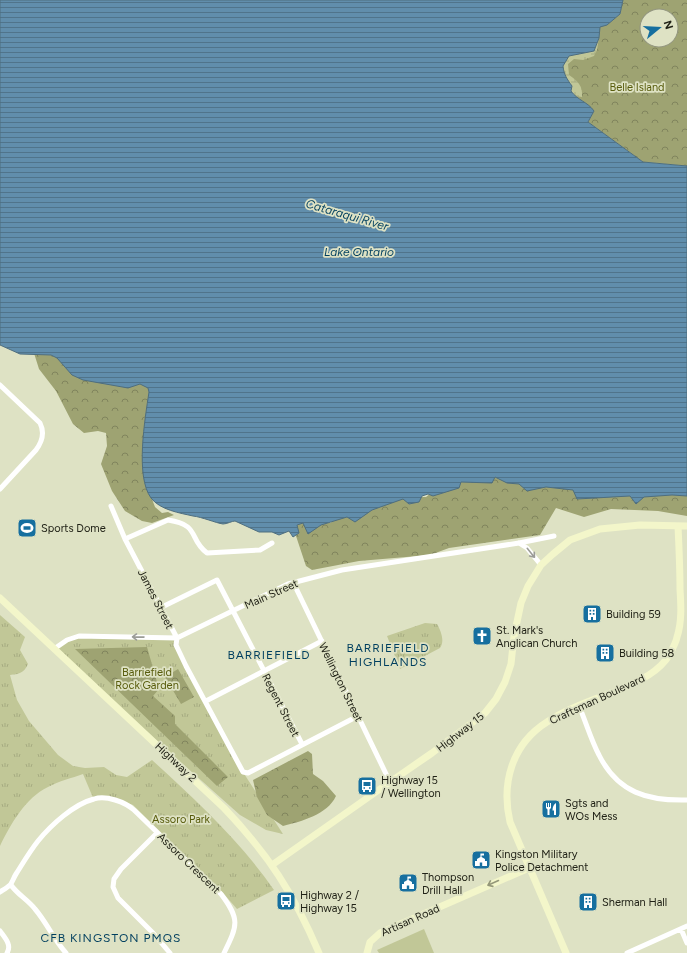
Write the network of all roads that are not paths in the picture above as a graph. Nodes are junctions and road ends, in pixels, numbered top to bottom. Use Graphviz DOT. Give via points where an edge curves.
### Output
graph roads {
  1 [pos="0,385"];
  2 [pos="0,489"];
  3 [pos="110,506"];
  4 [pos="678,526"];
  5 [pos="687,526"];
  6 [pos="554,536"];
  7 [pos="126,539"];
  8 [pos="272,543"];
  9 [pos="519,543"];
  10 [pos="542,565"];
  11 [pos="294,582"];
  12 [pos="0,598"];
  13 [pos="160,608"];
  14 [pos="233,611"];
  15 [pos="176,638"];
  16 [pos="322,641"];
  17 [pos="54,648"];
  18 [pos="263,671"];
  19 [pos="206,701"];
  20 [pos="579,706"];
  21 [pos="358,716"];
  22 [pos="302,744"];
  23 [pos="390,782"];
  24 [pos="687,800"];
  25 [pos="157,833"];
  26 [pos="272,865"];
  27 [pos="529,868"];
  28 [pos="10,885"];
  29 [pos="0,892"];
  30 [pos="687,926"];
  31 [pos="681,929"];
  32 [pos="0,932"];
  33 [pos="687,943"];
  34 [pos="7,953"];
  35 [pos="66,953"];
  36 [pos="170,953"];
  37 [pos="224,953"];
  38 [pos="318,953"];
  39 [pos="367,953"];
  40 [pos="566,953"];
  41 [pos="627,953"];
  1 -- 2 [label="street" via="40,423 43,437 36,450"];
  3 -- 7 [label="street, James Street"];
  4 -- 5 [label="main road, Highway 15"];
  4 -- 10 [label="main road, Highway 15" via="640,525 600,529 570,540"];
  4 -- 20 [label="main road, Craftsman Boulevard" via="681,620 669,655 647,676"];
  6 -- 9 [label="street, Main Street"];
  7 -- 8 [label="street" via="168,520 188,526 201,549 207,553 260,550"];
  7 -- 13 [label="street, James Street"];
  9 -- 10 [label="street, one-way"];
  9 -- 11 [label="street, Main Street" via="342,570"];
  10 -- 23 [label="main road, Highway 15" via="528,586 521,603 511,664 496,699 485,713"];
  11 -- 14 [label="street, Main Street"];
  11 -- 16 [label="street, Wellington Street"];
  12 -- 17 [label="main road, Highway 2"];
  13 -- 14 [label="street, Regent Street" via="217,580"];
  13 -- 15 [label="street, James Street"];
  14 -- 15 [label="street, Main Street"];
  14 -- 18 [label="street, Regent Street"];
  15 -- 17 [label="street, Main Street, one-way" via="79,636"];
  15 -- 19 [label="street, James Street" via="176,645"];
  16 -- 18 [label="street"];
  16 -- 21 [label="street, Wellington Street"];
  17 -- 26 [label="main road, Highway 2" via="224,808"];
  18 -- 19 [label="street"];
  18 -- 22 [label="street, Regent Street"];
  19 -- 22 [label="street, James Street" via="243,772 248,773"];
  20 -- 24 [label="street" via="599,755 619,782 646,797"];
  20 -- 27 [label="main road, Craftsman Boulevard" via="538,729 518,752 511,767 506,794 507,809 513,831"];
  21 -- 22 [label="street"];
  21 -- 23 [label="street, Wellington Street"];
  23 -- 26 [label="main road, Highway 15"];
  25 -- 28 [label="street, Assoro Crescent" via="128,804 114,799 95,798 76,807 39,840"];
  25 -- 36 [label="street" via="121,869 114,879 113,887 118,898 154,933"];
  25 -- 37 [label="street, Assoro Crescent" via="221,894 234,912 235,927"];
  26 -- 38 [label="main road, Highway 2" via="308,927"];
  27 -- 39 [label="main road, Artisan Road, one-way" via="380,933 370,942"];
  27 -- 40 [label="main road, Craftsman Boulevard"];
  28 -- 29 [label="street, Assoro Crescent"];
  28 -- 35 [label="street" via="44,920"];
  30 -- 31 [label="street"];
  31 -- 33 [label="street"];
  31 -- 41 [label="street"];
  32 -- 34 [label="street" via="10,947"];
}
